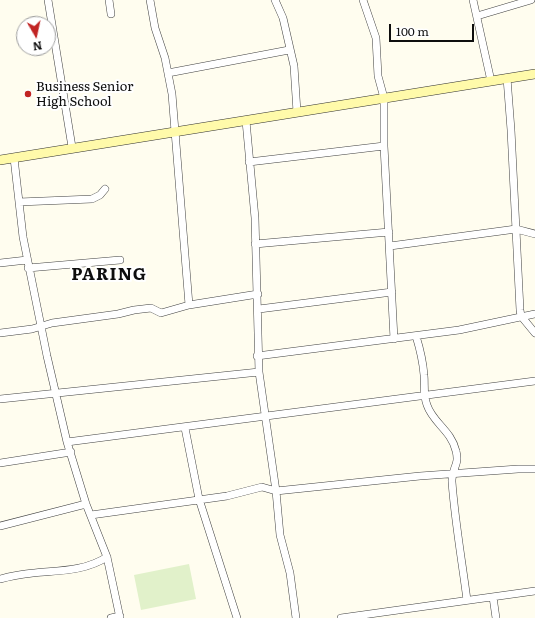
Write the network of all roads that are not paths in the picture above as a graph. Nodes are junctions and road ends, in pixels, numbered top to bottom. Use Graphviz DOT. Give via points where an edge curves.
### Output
graph roads {
  1 [pos="48,0"];
  2 [pos="109,0"];
  3 [pos="150,0"];
  4 [pos="275,0"];
  5 [pos="363,0"];
  6 [pos="472,0"];
  7 [pos="531,0"];
  8 [pos="111,14"];
  9 [pos="477,16"];
  10 [pos="289,50"];
  11 [pos="168,73"];
  12 [pos="535,74"];
  13 [pos="507,78"];
  14 [pos="491,81"];
  15 [pos="384,98"];
  16 [pos="297,112"];
  17 [pos="246,120"];
  18 [pos="175,132"];
  19 [pos="384,146"];
  20 [pos="72,148"];
  21 [pos="14,158"];
  22 [pos="0,160"];
  23 [pos="249,162"];
  24 [pos="105,189"];
  25 [pos="19,202"];
  26 [pos="516,229"];
  27 [pos="389,232"];
  28 [pos="535,234"];
  29 [pos="255,244"];
  30 [pos="390,246"];
  31 [pos="27,260"];
  32 [pos="120,260"];
  33 [pos="0,264"];
  34 [pos="28,268"];
  35 [pos="392,292"];
  36 [pos="258,294"];
  37 [pos="190,305"];
  38 [pos="258,309"];
  39 [pos="535,314"];
  40 [pos="521,316"];
  41 [pos="40,326"];
  42 [pos="0,333"];
  43 [pos="535,333"];
  44 [pos="416,336"];
  45 [pos="394,339"];
  46 [pos="257,356"];
  47 [pos="259,372"];
  48 [pos="535,381"];
  49 [pos="56,393"];
  50 [pos="424,396"];
  51 [pos="0,399"];
  52 [pos="264,418"];
  53 [pos="185,428"];
  54 [pos="67,442"];
  55 [pos="71,452"];
  56 [pos="0,463"];
  57 [pos="535,469"];
  58 [pos="451,474"];
  59 [pos="276,491"];
  60 [pos="199,499"];
  61 [pos="86,504"];
  62 [pos="91,515"];
  63 [pos="0,526"];
  64 [pos="107,557"];
  65 [pos="0,579"];
  66 [pos="535,591"];
  67 [pos="493,597"];
  68 [pos="467,600"];
  69 [pos="120,617"];
  70 [pos="111,618"];
  71 [pos="237,618"];
  72 [pos="296,618"];
  73 [pos="342,618"];
  74 [pos="496,618"];
  1 -- 20 [label="street"];
  2 -- 8 [label="street"];
  3 -- 11 [label="street"];
  4 -- 10 [label="street" via="281,10"];
  5 -- 15 [label="street" via="376,38 378,76"];
  6 -- 9 [label="street"];
  7 -- 9 [label="street"];
  9 -- 14 [label="street"];
  10 -- 11 [label="street"];
  10 -- 16 [label="street" via="294,66"];
  11 -- 18 [label="street"];
  12 -- 13 [label="main road"];
  13 -- 14 [label="main road"];
  13 -- 26 [label="street"];
  14 -- 15 [label="main road"];
  15 -- 16 [label="main road"];
  15 -- 19 [label="street"];
  16 -- 17 [label="main road"];
  17 -- 18 [label="main road"];
  17 -- 23 [label="street"];
  18 -- 20 [label="main road"];
  18 -- 37 [label="street"];
  19 -- 23 [label="street"];
  19 -- 27 [label="street"];
  20 -- 21 [label="main road"];
  21 -- 22 [label="main road"];
  21 -- 25 [label="street"];
  23 -- 29 [label="street"];
  24 -- 25 [label="street" via="92,199"];
  25 -- 31 [label="street"];
  26 -- 28 [label="street"];
  26 -- 30 [label="street"];
  26 -- 40 [label="street"];
  27 -- 29 [label="street"];
  27 -- 30 [label="street"];
  29 -- 36 [label="street"];
  30 -- 35 [label="street"];
  31 -- 33 [label="street"];
  31 -- 34 [label="street"];
  32 -- 34 [label="street"];
  34 -- 41 [label="street"];
  35 -- 38 [label="street"];
  35 -- 45 [label="street"];
  36 -- 37 [label="street"];
  36 -- 38 [label="street"];
  37 -- 41 [label="street" via="161,313 151,308"];
  38 -- 46 [label="street"];
  39 -- 40 [label="street"];
  40 -- 43 [label="street"];
  40 -- 44 [label="street"];
  41 -- 42 [label="street"];
  41 -- 49 [label="street"];
  44 -- 45 [label="street"];
  44 -- 50 [label="street" via="424,376"];
  45 -- 46 [label="street"];
  46 -- 47 [label="street"];
  47 -- 49 [label="street"];
  47 -- 52 [label="street"];
  48 -- 50 [label="street"];
  49 -- 51 [label="street"];
  49 -- 54 [label="street"];
  50 -- 52 [label="street"];
  50 -- 58 [label="street" via="431,415 452,440 457,463"];
  52 -- 53 [label="street"];
  52 -- 59 [label="street"];
  53 -- 54 [label="street"];
  53 -- 60 [label="street"];
  54 -- 55 [label="street"];
  55 -- 56 [label="street"];
  55 -- 61 [label="street"];
  57 -- 58 [label="street"];
  58 -- 59 [label="street"];
  58 -- 68 [label="street"];
  59 -- 60 [label="street" via="262,487 227,496"];
  59 -- 72 [label="street" via="280,535 290,574"];
  60 -- 62 [label="street"];
  60 -- 71 [label="street"];
  61 -- 62 [label="street"];
  61 -- 63 [label="street"];
  62 -- 64 [label="street"];
  64 -- 65 [label="street" via="96,564 80,568"];
  64 -- 69 [label="street"];
  66 -- 67 [label="street"];
  67 -- 68 [label="street"];
  67 -- 74 [label="street"];
  68 -- 73 [label="street"];
  69 -- 70 [label="street"];
}
